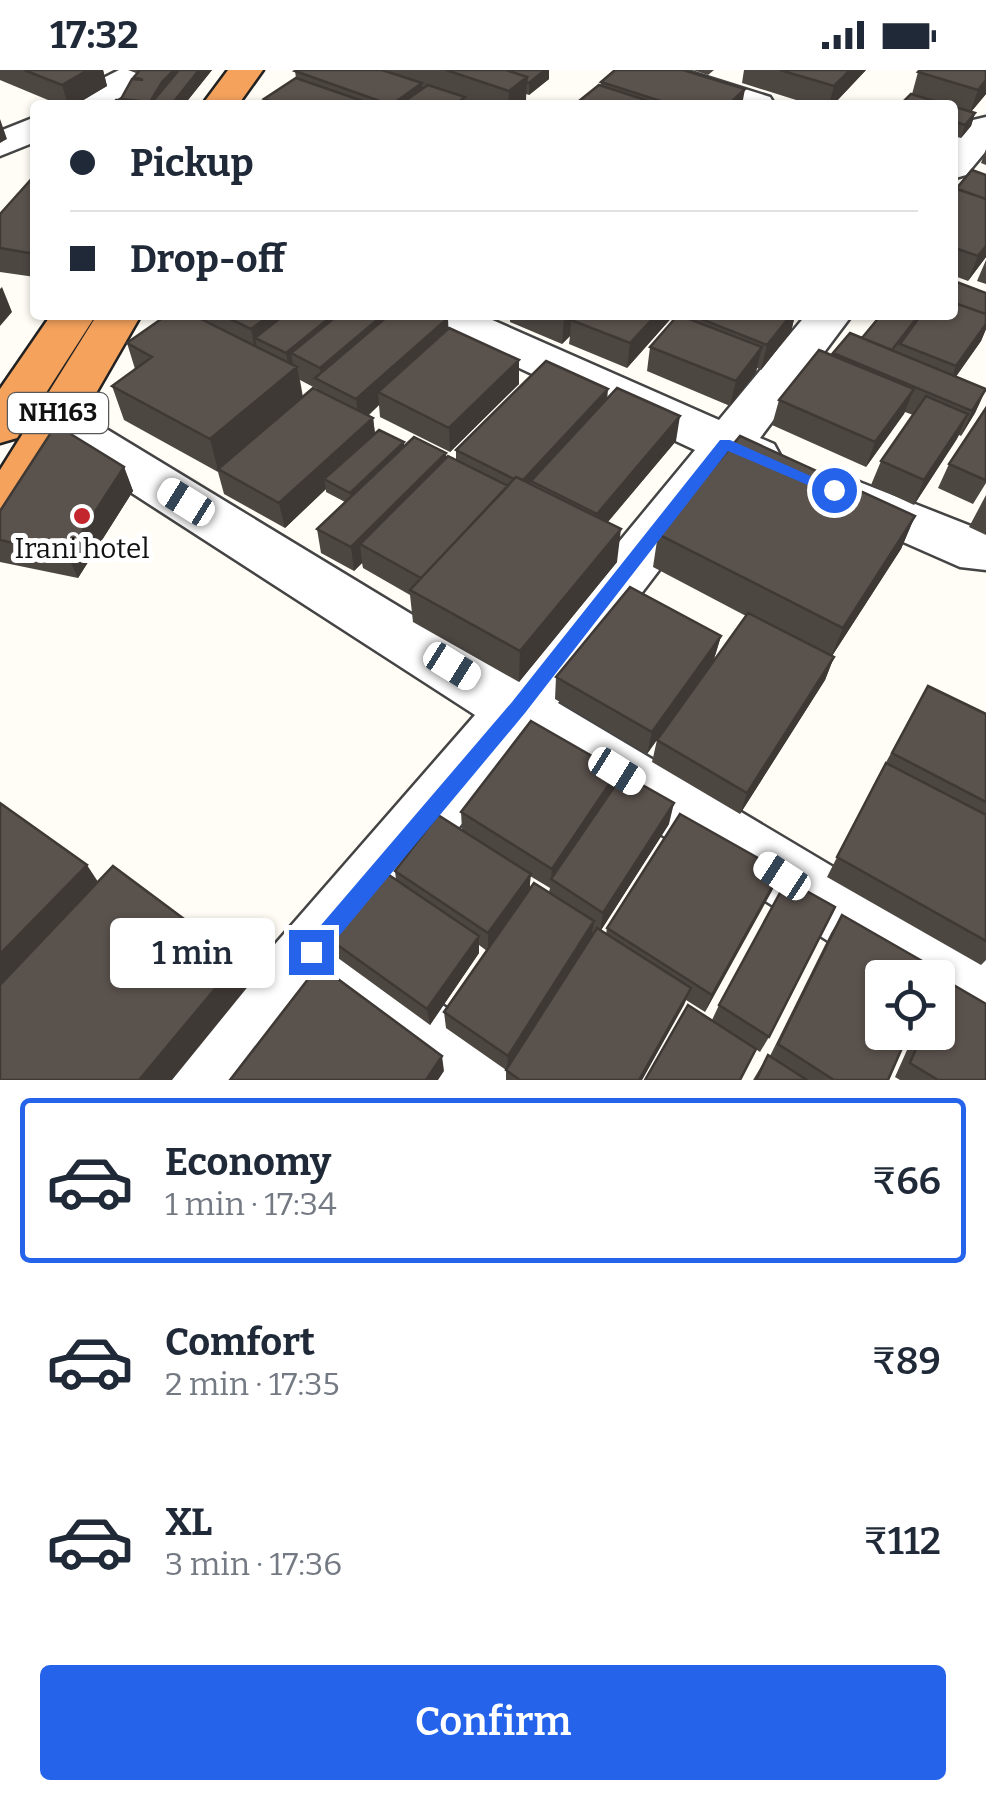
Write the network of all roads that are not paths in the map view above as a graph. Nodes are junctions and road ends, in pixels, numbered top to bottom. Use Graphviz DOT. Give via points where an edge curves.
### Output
graph roads {
  1 [pos="146,70"];
  2 [pos="246,70"];
  3 [pos="279,70"];
  4 [pos="649,70"];
  5 [pos="89,100"];
  6 [pos="224,100"];
  7 [pos="259,100"];
  8 [pos="742,100"];
  9 [pos="986,128"];
  10 [pos="30,131"];
  11 [pos="0,146"];
  12 [pos="958,161"];
  13 [pos="958,170"];
  14 [pos="986,180"];
  15 [pos="71,320"];
  16 [pos="114,320"];
  17 [pos="454,320"];
  18 [pos="826,320"];
  19 [pos="22,417"];
  20 [pos="725,444"];
  21 [pos="0,513"];
  22 [pos="980,552"];
  23 [pos="519,708"];
  24 [pos="311,952"];
  25 [pos="986,998"];
  26 [pos="207,1080"];
  27 [pos="482,1080"];
  1 -- 5 [label="street"];
  2 -- 6 [label="highway"];
  3 -- 7 [label="highway"];
  4 -- 8 [label="street"];
  9 -- 12 [label="street"];
  10 -- 11 [label="street"];
  13 -- 14 [label="street"];
  15 -- 19 [label="highway, NH163"];
  16 -- 19 [label="highway, NH163"];
  17 -- 20 [label="street"];
  18 -- 20 [label="street"];
  19 -- 21 [label="highway, NH163"];
  19 -- 23 [label="street"];
  20 -- 22 [label="street"];
  20 -- 23 [label="street"];
  23 -- 24 [label="street"];
  23 -- 25 [label="street"];
  24 -- 26 [label="street"];
  24 -- 27 [label="street"];
}
